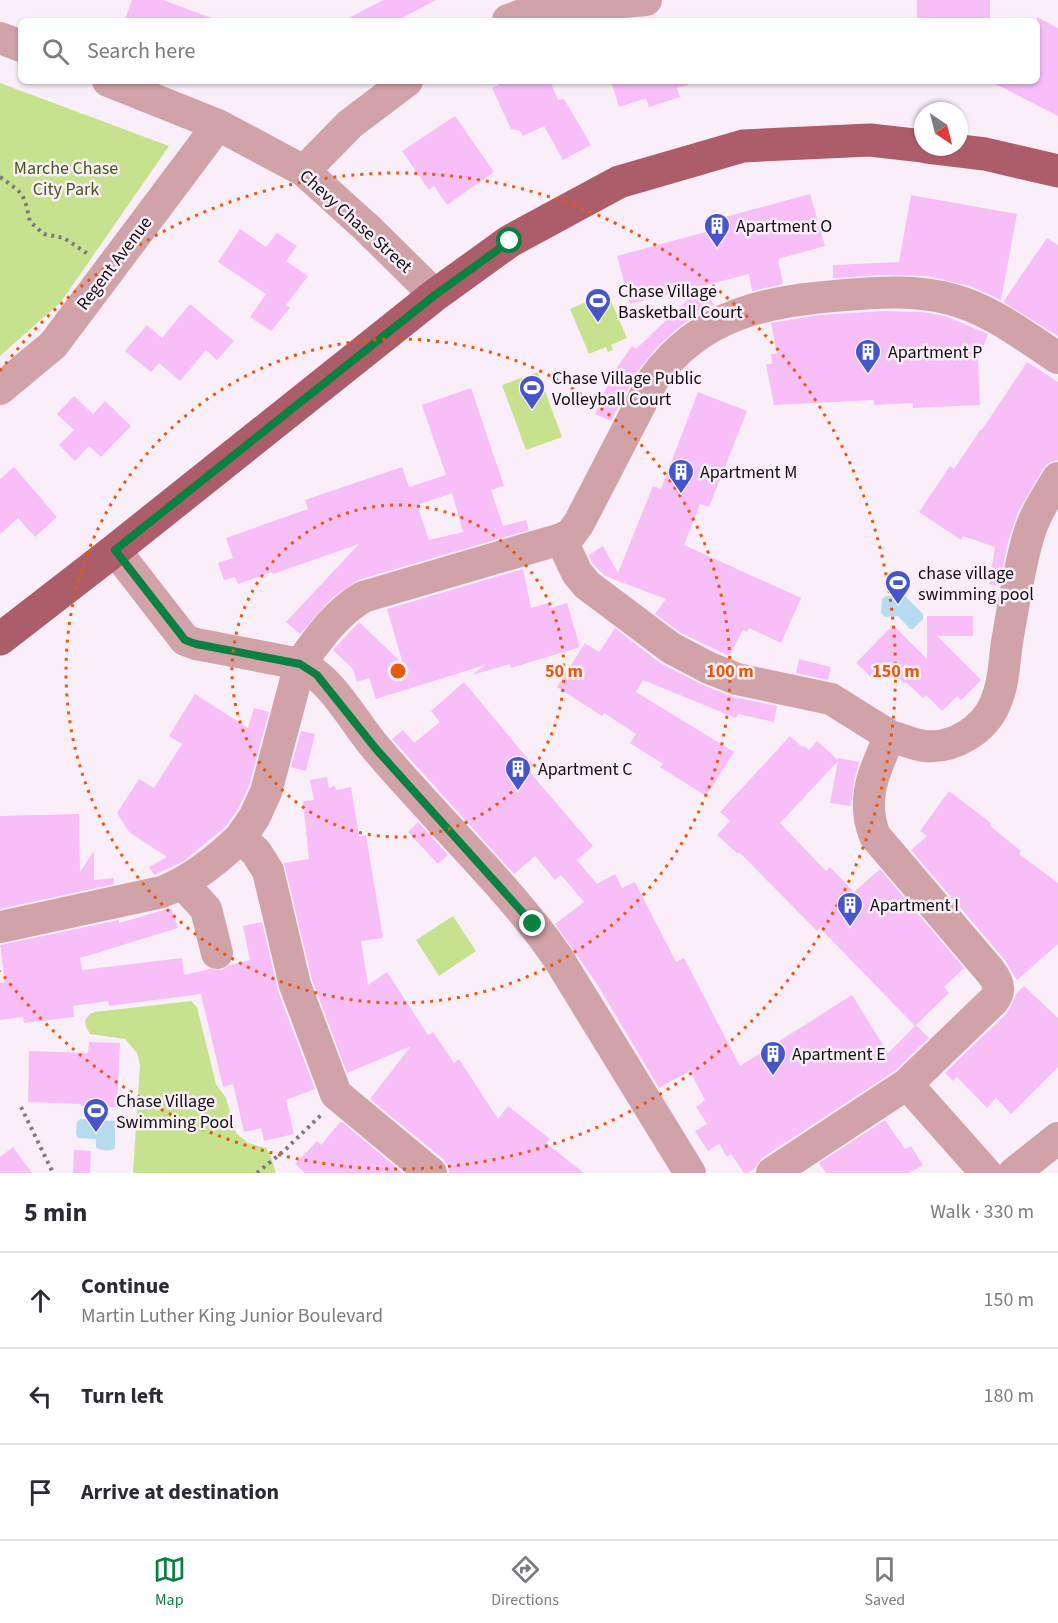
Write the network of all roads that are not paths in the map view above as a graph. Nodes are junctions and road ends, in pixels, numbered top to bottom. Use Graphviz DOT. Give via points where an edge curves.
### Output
graph roads {
  1 [pos="646,0"];
  2 [pos="504,14"];
  3 [pos="0,38"];
  4 [pos="18,45"];
  5 [pos="116,84"];
  6 [pos="403,84"];
  7 [pos="218,125"];
  8 [pos="914,145"];
  9 [pos="968,152"];
  10 [pos="304,171"];
  11 [pos="1058,171"];
  12 [pos="435,295"];
  13 [pos="1058,358"];
  14 [pos="0,389"];
  15 [pos="1058,478"];
  16 [pos="561,539"];
  17 [pos="115,550"];
  18 [pos="0,639"];
  19 [pos="300,664"];
  20 [pos="890,736"];
  21 [pos="240,838"];
  22 [pos="183,884"];
  23 [pos="0,927"];
  24 [pos="217,953"];
  25 [pos="907,1084"];
  26 [pos="1058,1138"];
  27 [pos="431,1173"];
  28 [pos="690,1173"];
  29 [pos="772,1173"];
  30 [pos="986,1173"];
  31 [pos="1014,1173"];
  1 -- 2 [label="street"];
  3 -- 4 [label="street"];
  5 -- 7 [label="street, Chevy Chase Street"];
  6 -- 10 [label="street" via="350,124"];
  7 -- 10 [label="street, Chevy Chase Street"];
  7 -- 14 [label="street, Regent Avenue" via="52,345"];
  8 -- 12 [label="main road" via="870,140 743,146 619,182 510,241"];
  9 -- 11 [label="main road"];
  10 -- 12 [label="street, Chevy Chase Street"];
  12 -- 17 [label="main road"];
  13 -- 16 [label="street" via="986,312 928,295 872,292 756,307 707,329 662,367 579,524"];
  15 -- 20 [label="street" via="1029,535 1002,681 987,719 956,741 937,746"];
  16 -- 19 [label="street" via="363,597 329,624"];
  16 -- 20 [label="street" via="587,585 671,648 737,679 831,699"];
  17 -- 18 [label="main road"];
  17 -- 19 [label="street" via="185,640"];
  19 -- 21 [label="street" via="266,792"];
  19 -- 28 [label="street" via="326,683 376,749 551,947"];
  20 -- 25 [label="street" via="869,791 869,816 875,836 990,971 999,987 993,1001"];
  21 -- 22 [label="street"];
  21 -- 27 [label="street" via="256,852 268,872 295,986 338,1097"];
  22 -- 23 [label="street" via="140,898"];
  22 -- 24 [label="street" via="207,909"];
  25 -- 29 [label="street"];
  25 -- 30 [label="street"];
  26 -- 31 [label="street"];
}
